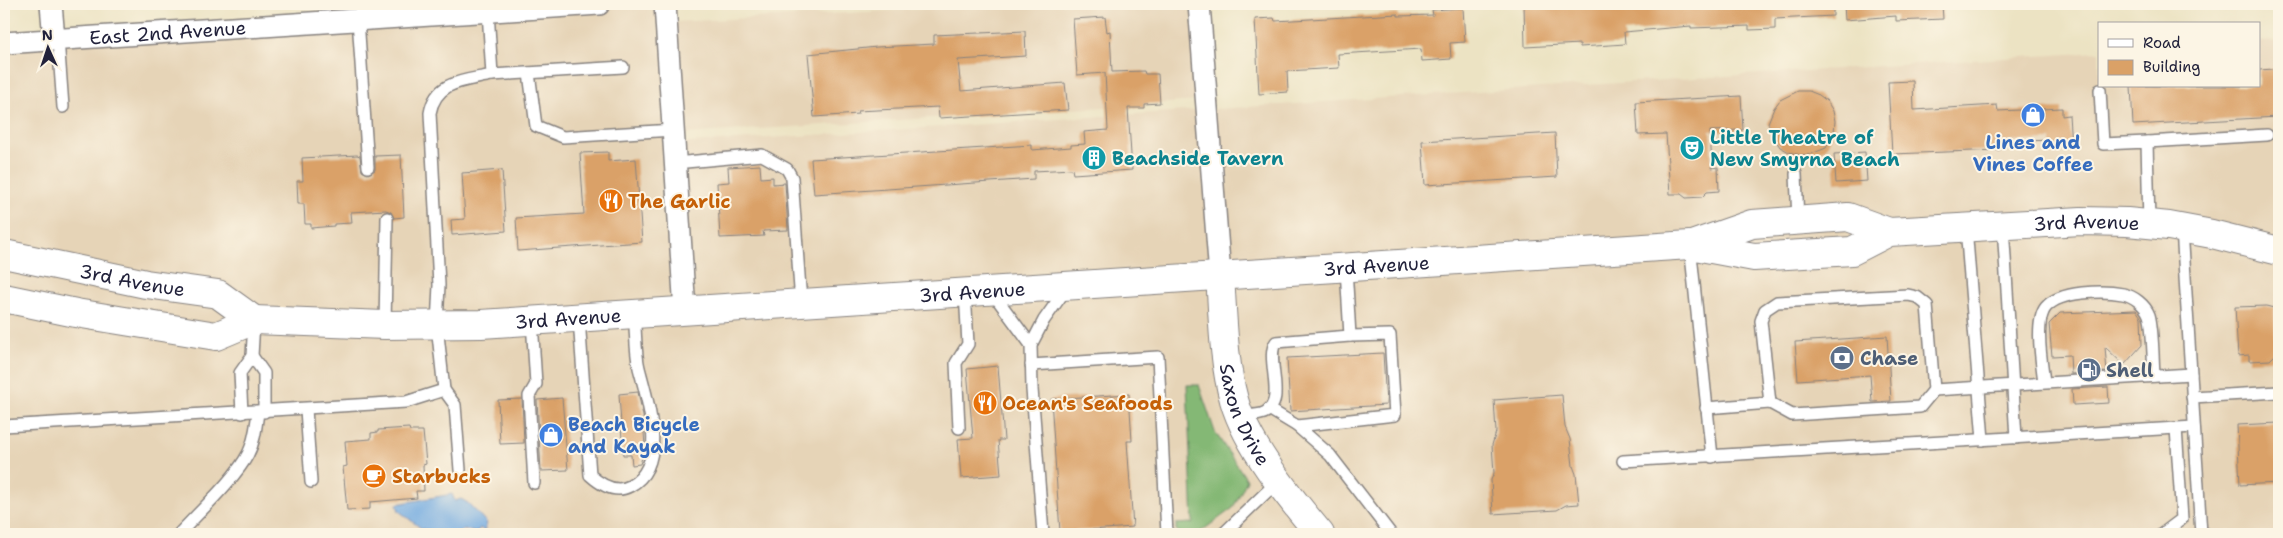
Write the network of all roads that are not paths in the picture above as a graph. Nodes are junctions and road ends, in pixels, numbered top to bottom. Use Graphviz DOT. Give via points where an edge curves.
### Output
graph roads {
  1 [pos="51,4"];
  2 [pos="599,4"];
  3 [pos="665,4"];
  4 [pos="1200,4"];
  5 [pos="488,11"];
  6 [pos="358,12"];
  7 [pos="56,39"];
  8 [pos="4,43"];
  9 [pos="623,67"];
  10 [pos="528,72"];
  11 [pos="492,75"];
  12 [pos="2100,90"];
  13 [pos="63,107"];
  14 [pos="673,130"];
  15 [pos="2267,136"];
  16 [pos="2147,142"];
  17 [pos="675,163"];
  18 [pos="368,167"];
  19 [pos="1796,174"];
  20 [pos="387,218"];
  21 [pos="1798,221"];
  22 [pos="2150,224"];
  23 [pos="2003,225"];
  24 [pos="1966,227"];
  25 [pos="2182,228"];
  26 [pos="1889,232"];
  27 [pos="1690,245"];
  28 [pos="2279,251"];
  29 [pos="4,254"];
  30 [pos="1346,268"];
  31 [pos="1220,276"];
  32 [pos="1068,286"];
  33 [pos="965,292"];
  34 [pos="992,292"];
  35 [pos="4,298"];
  36 [pos="801,303"];
  37 [pos="685,311"];
  38 [pos="634,314"];
  39 [pos="579,318"];
  40 [pos="254,320"];
  41 [pos="532,321"];
  42 [pos="385,325"];
  43 [pos="437,325"];
  44 [pos="1350,336"];
  45 [pos="1031,345"];
  46 [pos="252,356"];
  47 [pos="1031,365"];
  48 [pos="2190,374"];
  49 [pos="2154,376"];
  50 [pos="2044,382"];
  51 [pos="2013,384"];
  52 [pos="1978,386"];
  53 [pos="444,390"];
  54 [pos="1934,390"];
  55 [pos="2279,392"];
  56 [pos="2192,397"];
  57 [pos="1770,403"];
  58 [pos="1706,408"];
  59 [pos="306,409"];
  60 [pos="1269,409"];
  61 [pos="261,412"];
  62 [pos="242,413"];
  63 [pos="1240,416"];
  64 [pos="4,426"];
  65 [pos="1298,426"];
  66 [pos="2194,427"];
  67 [pos="959,428"];
  68 [pos="2176,428"];
  69 [pos="2016,438"];
  70 [pos="1983,440"];
  71 [pos="1712,458"];
  72 [pos="1623,462"];
  73 [pos="460,470"];
  74 [pos="1278,481"];
  75 [pos="311,482"];
  76 [pos="534,483"];
  77 [pos="188,529"];
  78 [pos="179,534"];
  79 [pos="1043,534"];
  80 [pos="1167,534"];
  81 [pos="1223,534"];
  82 [pos="1320,534"];
  83 [pos="1391,534"];
  84 [pos="2162,534"];
  85 [pos="2201,534"];
  1 -- 7 [label="street"];
  2 -- 5 [label="street, East 2nd Avenue"];
  3 -- 14 [label="street"];
  4 -- 31 [label="street"];
  5 -- 6 [label="street, East 2nd Avenue"];
  5 -- 11 [label="lane"];
  6 -- 7 [label="street, East 2nd Avenue"];
  6 -- 18 [label="lane"];
  7 -- 8 [label="street, East 2nd Avenue"];
  7 -- 13 [label="lane"];
  9 -- 10 [label="lane"];
  10 -- 11 [label="lane"];
  10 -- 14 [label="lane" via="536,126 563,137"];
  11 -- 43 [label="lane" via="442,88 432,101 432,174 440,284"];
  12 -- 16 [label="lane" via="2103,144"];
  14 -- 17 [label="street"];
  15 -- 16 [label="lane"];
  16 -- 22 [label="lane"];
  17 -- 36 [label="lane" via="762,155 787,169 792,178"];
  17 -- 37 [label="street"];
  19 -- 21 [label="lane"];
  20 -- 42 [label="lane"];
  21 -- 26 [label="main road, 3rd Avenue" via="1848,217"];
  21 -- 27 [label="main road, 3rd Avenue" via="1752,224"];
  22 -- 23 [label="main road, 3rd Avenue" via="2081,221"];
  22 -- 25 [label="main road, 3rd Avenue"];
  23 -- 24 [label="main road, 3rd Avenue"];
  23 -- 51 [label="lane"];
  24 -- 26 [label="main road, 3rd Avenue"];
  24 -- 52 [label="lane"];
  25 -- 28 [label="main road, 3rd Avenue"];
  25 -- 48 [label="lane"];
  26 -- 27 [label="main road, 3rd Avenue" via="1852,251 1754,257"];
  27 -- 30 [label="main road, 3rd Avenue"];
  27 -- 58 [label="lane"];
  29 -- 40 [label="main road, 3rd Avenue" via="146,284 218,294"];
  30 -- 31 [label="main road, 3rd Avenue"];
  30 -- 44 [label="lane"];
  31 -- 32 [label="main road, 3rd Avenue"];
  31 -- 63 [label="main road, Saxon Drive" via="1226,357"];
  32 -- 34 [label="main road, 3rd Avenue"];
  32 -- 45 [label="lane"];
  33 -- 34 [label="main road, 3rd Avenue"];
  33 -- 36 [label="main road, 3rd Avenue"];
  33 -- 67 [label="lane" via="968,344 956,363"];
  34 -- 45 [label="lane"];
  35 -- 40 [label="main road, 3rd Avenue" via="216,336"];
  36 -- 37 [label="main road, 3rd Avenue"];
  37 -- 38 [label="main road, 3rd Avenue"];
  38 -- 39 [label="main road, 3rd Avenue"];
  38 -- 39 [label="lane" via="639,367 653,436 651,465 638,482 624,489 603,487 590,475"];
  39 -- 41 [label="main road, 3rd Avenue"];
  40 -- 42 [label="main road, 3rd Avenue"];
  40 -- 46 [label="lane"];
  41 -- 43 [label="main road, 3rd Avenue"];
  41 -- 76 [label="lane" via="536,384 529,396"];
  42 -- 43 [label="main road, 3rd Avenue"];
  43 -- 53 [label="lane"];
  44 -- 60 [label="lane" via="1276,342 1272,351 1275,394"];
  44 -- 65 [label="lane" via="1390,335 1395,415"];
  45 -- 47 [label="lane"];
  46 -- 61 [label="lane" via="264,373"];
  46 -- 62 [label="lane" via="240,373"];
  47 -- 79 [label="lane"];
  47 -- 80 [label="lane" via="1158,357"];
  48 -- 49 [label="lane"];
  48 -- 56 [label="lane"];
  49 -- 50 [label="lane"];
  49 -- 50 [label="lane" via="2149,316 2140,302 2124,294 2076,293 2058,299 2046,308 2039,321"];
  50 -- 51 [label="lane"];
  51 -- 52 [label="lane"];
  51 -- 69 [label="lane"];
  52 -- 54 [label="lane"];
  52 -- 70 [label="lane"];
  53 -- 59 [label="lane" via="406,402"];
  53 -- 73 [label="lane" via="454,405"];
  54 -- 57 [label="lane" via="1920,407 1792,415"];
  54 -- 57 [label="lane" via="1927,305 1917,297 1777,302 1765,310 1761,320"];
  55 -- 56 [label="lane"];
  56 -- 66 [label="lane"];
  57 -- 58 [label="lane"];
  58 -- 71 [label="lane"];
  59 -- 61 [label="lane"];
  59 -- 75 [label="lane"];
  60 -- 63 [label="lane" via="1264,413"];
  60 -- 65 [label="lane"];
  61 -- 62 [label="lane"];
  61 -- 77 [label="lane" via="248,455"];
  62 -- 64 [label="lane"];
  63 -- 74 [label="main road, Saxon Drive"];
  65 -- 83 [label="lane" via="1330,456"];
  66 -- 68 [label="lane"];
  66 -- 85 [label="lane"];
  68 -- 69 [label="lane"];
  68 -- 84 [label="lane" via="2182,519"];
  69 -- 70 [label="lane"];
  70 -- 71 [label="lane"];
  71 -- 72 [label="lane"];
  74 -- 81 [label="lane"];
  74 -- 82 [label="main road, Saxon Drive"];
  77 -- 78 [label="lane"];
}
